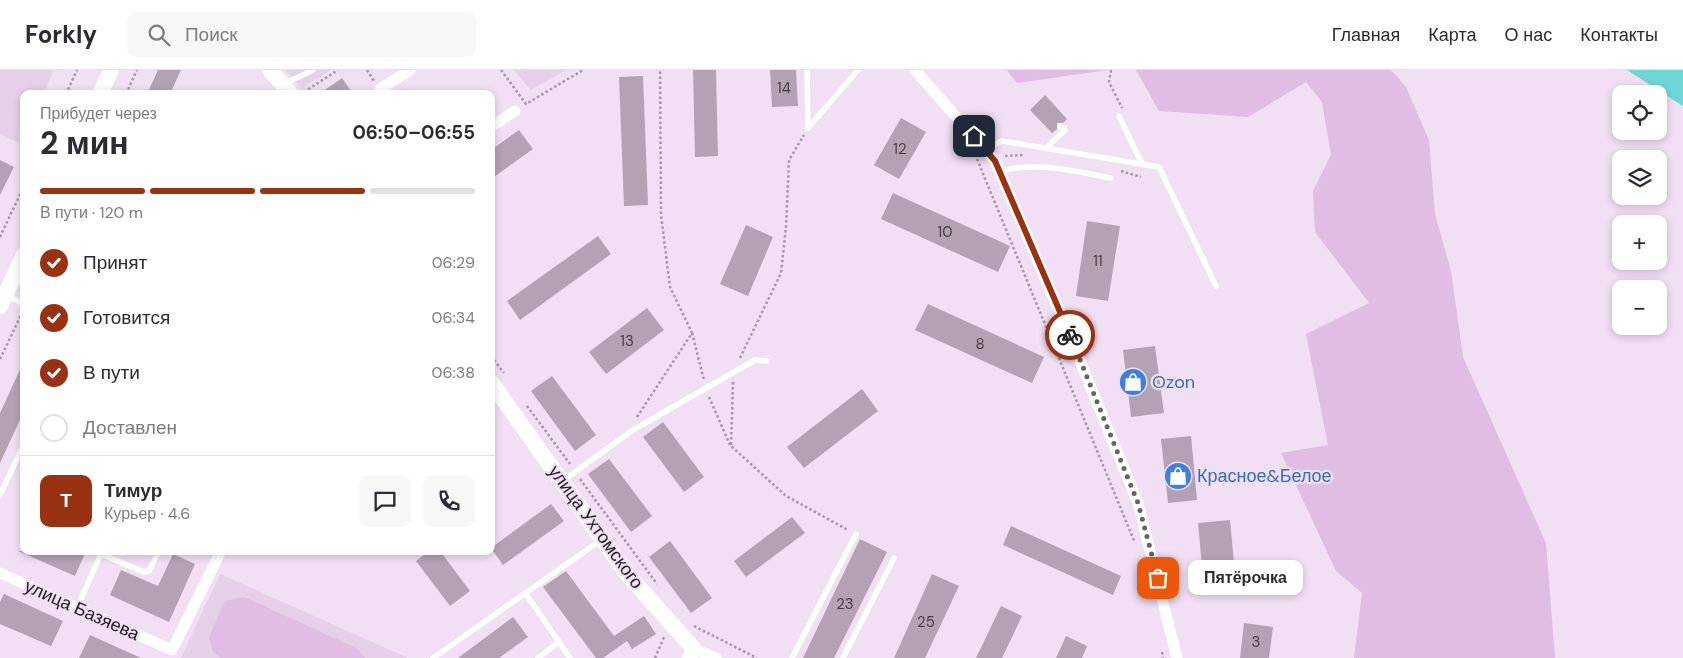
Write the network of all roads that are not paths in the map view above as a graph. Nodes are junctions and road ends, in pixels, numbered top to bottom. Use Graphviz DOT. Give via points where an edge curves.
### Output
graph roads {
  1 [pos="112,70"];
  2 [pos="270,70"];
  3 [pos="313,70"];
  4 [pos="410,70"];
  5 [pos="807,70"];
  6 [pos="858,70"];
  7 [pos="915,70"];
  8 [pos="288,89"];
  9 [pos="102,90"];
  10 [pos="381,90"];
  11 [pos="515,111"];
  12 [pos="1119,116"];
  13 [pos="495,124"];
  14 [pos="1060,126"];
  15 [pos="1046,148"];
  16 [pos="986,149"];
  17 [pos="1142,164"];
  18 [pos="999,172"];
  19 [pos="1111,178"];
  20 [pos="20,263"];
  21 [pos="1216,286"];
  22 [pos="2,301"];
  23 [pos="20,303"];
  24 [pos="767,361"];
  25 [pos="495,387"];
  26 [pos="20,452"];
  27 [pos="568,476"];
  28 [pos="0,495"];
  29 [pos="856,534"];
  30 [pos="603,539"];
  31 [pos="101,555"];
  32 [pos="103,555"];
  33 [pos="156,555"];
  34 [pos="219,555"];
  35 [pos="894,558"];
  36 [pos="0,573"];
  37 [pos="526,594"];
  38 [pos="77,608"];
  39 [pos="559,642"];
  40 [pos="692,653"];
  41 [pos="170,654"];
  42 [pos="433,658"];
  43 [pos="538,658"];
  44 [pos="570,658"];
  45 [pos="716,658"];
  46 [pos="792,658"];
  47 [pos="844,658"];
  48 [pos="1177,658"];
  1 -- 9 [label="street"];
  2 -- 8 [label="street"];
  3 -- 8 [label="lane"];
  4 -- 10 [label="street"];
  5 -- 6 [label="lane" via="808,128"];
  7 -- 16 [label="street"];
  11 -- 13 [label="street"];
  12 -- 17 [label="lane"];
  14 -- 15 [label="lane" via="1065,130"];
  15 -- 16 [label="lane" via="1002,141"];
  15 -- 17 [label="lane"];
  16 -- 18 [label="street"];
  17 -- 21 [label="lane" via="1158,167"];
  18 -- 19 [label="lane" via="1019,166"];
  18 -- 48 [label="street" via="1138,503"];
  20 -- 22 [label="street"];
  22 -- 23 [label="lane"];
  24 -- 27 [label="lane" via="755,360 733,372 625,435"];
  25 -- 27 [label="street, улица Ухтомского"];
  26 -- 28 [label="lane"];
  27 -- 30 [label="street, улица Ухтомского"];
  29 -- 46 [label="lane"];
  30 -- 37 [label="lane"];
  30 -- 40 [label="street, улица Ухтомского"];
  31 -- 38 [label="lane"];
  32 -- 33 [label="lane" via="144,572 148,571"];
  34 -- 41 [label="street, улица Базяева"];
  35 -- 47 [label="lane"];
  36 -- 38 [label="street, улица Базяева"];
  37 -- 39 [label="lane"];
  37 -- 42 [label="lane"];
  38 -- 41 [label="street, улица Базяева"];
  39 -- 43 [label="lane"];
  39 -- 44 [label="lane"];
  40 -- 45 [label="street, улица Ухтомского"];
}
